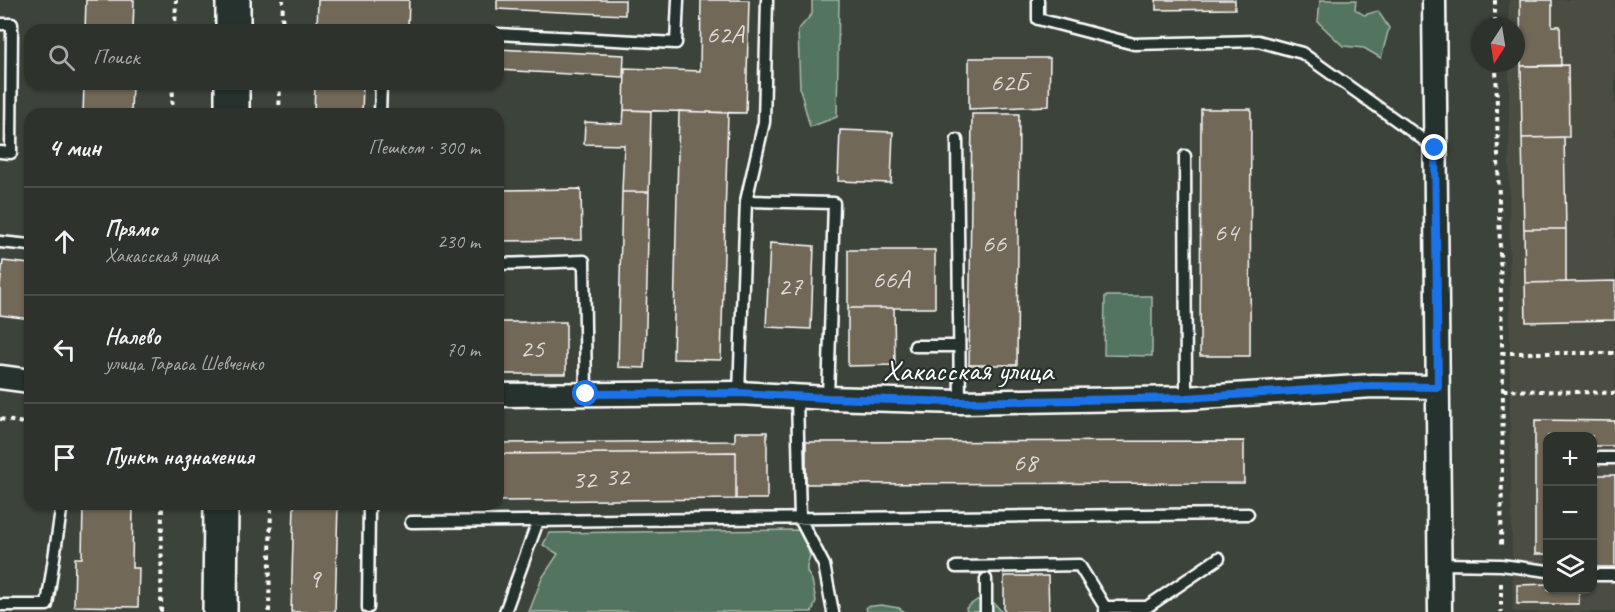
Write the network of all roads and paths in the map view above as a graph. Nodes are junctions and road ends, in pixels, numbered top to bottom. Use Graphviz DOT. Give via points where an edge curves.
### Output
graph roads {
  1 [pos="176,0"];
  2 [pos="233,0"];
  3 [pos="283,0"];
  4 [pos="678,0"];
  5 [pos="767,0"];
  6 [pos="1038,0"];
  7 [pos="1434,0"];
  8 [pos="1495,0"];
  9 [pos="1495,18"];
  10 [pos="0,24"];
  11 [pos="175,24"];
  12 [pos="233,24"];
  13 [pos="282,24"];
  14 [pos="504,34"];
  15 [pos="1496,72"];
  16 [pos="173,90"];
  17 [pos="232,90"];
  18 [pos="280,90"];
  19 [pos="381,90"];
  20 [pos="172,108"];
  21 [pos="232,108"];
  22 [pos="279,108"];
  23 [pos="380,108"];
  24 [pos="957,140"];
  25 [pos="1435,148"];
  26 [pos="0,152"];
  27 [pos="1185,156"];
  28 [pos="746,201"];
  29 [pos="0,242"];
  30 [pos="24,244"];
  31 [pos="504,264"];
  32 [pos="915,346"];
  33 [pos="959,346"];
  34 [pos="1501,353"];
  35 [pos="1615,353"];
  36 [pos="0,377"];
  37 [pos="24,380"];
  38 [pos="1438,387"];
  39 [pos="1503,390"];
  40 [pos="739,393"];
  41 [pos="1615,393"];
  42 [pos="586,394"];
  43 [pos="504,395"];
  44 [pos="796,397"];
  45 [pos="828,398"];
  46 [pos="1186,398"];
  47 [pos="960,402"];
  48 [pos="0,419"];
  49 [pos="24,423"];
  50 [pos="1597,458"];
  51 [pos="1615,458"];
  52 [pos="61,510"];
  53 [pos="162,510"];
  54 [pos="221,510"];
  55 [pos="271,510"];
  56 [pos="369,510"];
  57 [pos="1248,514"];
  58 [pos="800,519"];
  59 [pos="538,521"];
  60 [pos="411,522"];
  61 [pos="1219,558"];
  62 [pos="1441,564"];
  63 [pos="1501,565"];
  64 [pos="956,567"];
  65 [pos="1543,570"];
  66 [pos="1597,575"];
  67 [pos="1615,575"];
  68 [pos="986,579"];
  69 [pos="0,606"];
  70 [pos="368,608"];
  71 [pos="1105,609"];
  72 [pos="161,612"];
  73 [pos="220,612"];
  74 [pos="269,612"];
  75 [pos="505,612"];
  76 [pos="833,612"];
  77 [pos="986,612"];
  78 [pos="1440,612"];
  79 [pos="1501,612"];
  1 -- 11 [label="path"];
  2 -- 12 [label="main road"];
  3 -- 13 [label="path"];
  4 -- 14 [label="lane" via="676,44"];
  5 -- 28 [label="lane" via="764,122"];
  6 -- 25 [label="lane" via="1038,19 1134,44 1258,41 1302,52"];
  7 -- 25 [label="street"];
  8 -- 9 [label="path"];
  10 -- 26 [label="lane" via="12,24 11,153"];
  15 -- 34 [label="path"];
  16 -- 20 [label="path"];
  17 -- 21 [label="main road"];
  18 -- 22 [label="path"];
  19 -- 23 [label="lane"];
  24 -- 33 [label="lane"];
  25 -- 38 [label="street"];
  27 -- 46 [label="lane"];
  28 -- 40 [label="lane"];
  28 -- 45 [label="lane" via="834,202"];
  29 -- 30 [label="lane"];
  31 -- 42 [label="lane" via="584,261"];
  32 -- 33 [label="lane"];
  33 -- 47 [label="lane"];
  34 -- 35 [label="path"];
  34 -- 39 [label="path"];
  36 -- 37 [label="street"];
  38 -- 46 [label="street, Хакасская улица" via="1372,386"];
  38 -- 62 [label="street"];
  39 -- 41 [label="path"];
  39 -- 63 [label="path"];
  40 -- 42 [label="street, Хакасская улица"];
  40 -- 44 [label="street, Хакасская улица"];
  42 -- 43 [label="street, Хакасская улица"];
  44 -- 45 [label="street, Хакасская улица"];
  44 -- 58 [label="lane"];
  45 -- 47 [label="street, Хакасская улица"];
  46 -- 47 [label="street, Хакасская улица"];
  48 -- 49 [label="path"];
  50 -- 51 [label="lane"];
  52 -- 69 [label="lane" via="47,605"];
  53 -- 72 [label="path"];
  54 -- 73 [label="main road"];
  55 -- 74 [label="path"];
  56 -- 70 [label="lane"];
  57 -- 58 [label="lane"];
  58 -- 59 [label="lane"];
  58 -- 76 [label="lane" via="824,566"];
  59 -- 60 [label="lane"];
  59 -- 75 [label="lane"];
  61 -- 71 [label="lane" via="1147,607"];
  62 -- 63 [label="lane"];
  62 -- 78 [label="street"];
  63 -- 65 [label="lane"];
  63 -- 79 [label="path"];
  64 -- 71 [label="lane" via="1079,565"];
  66 -- 67 [label="lane"];
  68 -- 77 [label="lane"];
}
